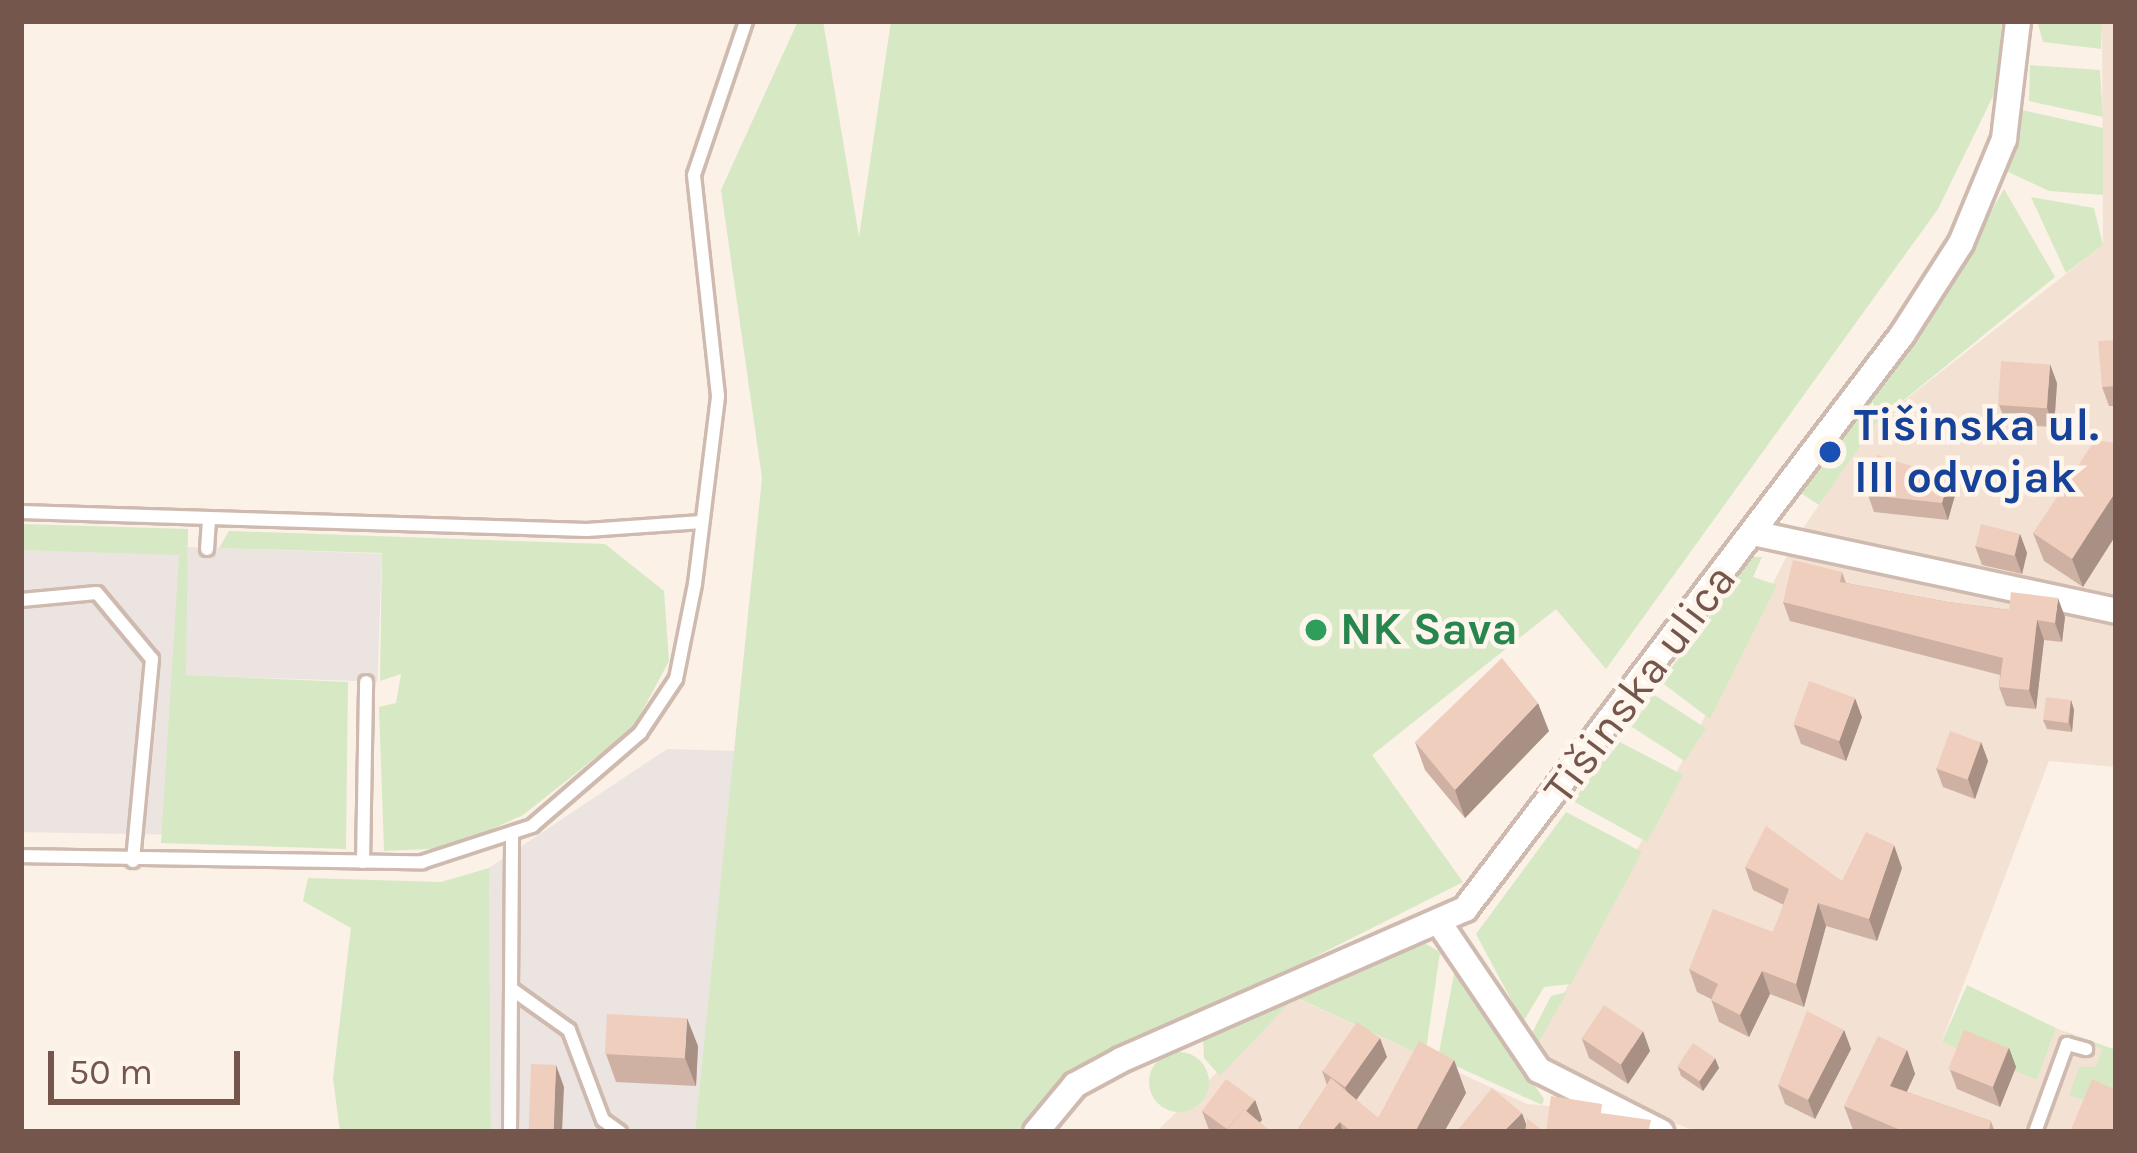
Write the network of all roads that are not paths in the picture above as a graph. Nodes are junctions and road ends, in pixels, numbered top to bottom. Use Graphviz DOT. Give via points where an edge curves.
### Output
graph roads {
  1 [pos="746,21"];
  2 [pos="2018,21"];
  3 [pos="21,512"];
  4 [pos="208,518"];
  5 [pos="702,521"];
  6 [pos="1753,533"];
  7 [pos="207,549"];
  8 [pos="21,600"];
  9 [pos="2116,611"];
  10 [pos="366,682"];
  11 [pos="512,836"];
  12 [pos="21,856"];
  13 [pos="133,861"];
  14 [pos="363,862"];
  15 [pos="1442,927"];
  16 [pos="513,990"];
  17 [pos="2086,1049"];
  18 [pos="510,1132"];
  19 [pos="620,1132"];
  20 [pos="1036,1132"];
  21 [pos="1661,1132"];
  22 [pos="2036,1132"];
  1 -- 5 [label="lane" via="694,175 718,397"];
  2 -- 6 [label="street, Tišinska ulica" via="2004,139 1961,243"];
  3 -- 4 [label="lane"];
  4 -- 5 [label="lane" via="587,530"];
  4 -- 7 [label="lane"];
  5 -- 11 [label="lane" via="676,679 600,776"];
  6 -- 9 [label="street"];
  6 -- 15 [label="street, Tišinska ulica" via="1544,812"];
  8 -- 13 [label="lane" via="97,592 152,659"];
  10 -- 14 [label="lane"];
  11 -- 14 [label="lane" via="422,862"];
  11 -- 16 [label="lane"];
  12 -- 13 [label="lane"];
  13 -- 14 [label="lane"];
  15 -- 20 [label="street" via="1304,971 1121,1060 1075,1085"];
  15 -- 21 [label="street" via="1538,1070"];
  16 -- 18 [label="lane"];
  16 -- 19 [label="lane" via="569,1030 603,1120"];
  17 -- 22 [label="lane" via="2067,1044"];
}
